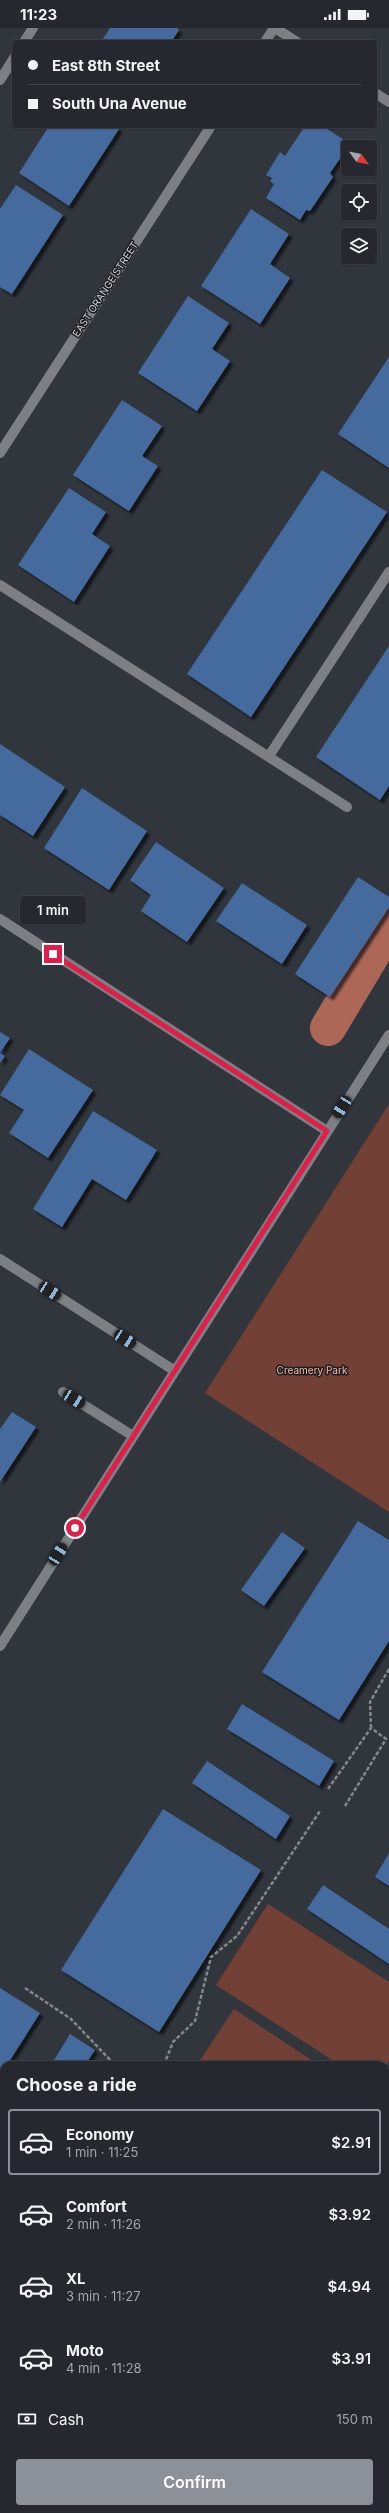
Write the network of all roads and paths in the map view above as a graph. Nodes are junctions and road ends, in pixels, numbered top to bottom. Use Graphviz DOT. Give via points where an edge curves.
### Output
graph roads {
  1 [pos="33,28"];
  2 [pos="274,28"];
  3 [pos="25,40"];
  4 [pos="266,40"];
  5 [pos="294,40"];
  6 [pos="12,61"];
  7 [pos="0,80"];
  8 [pos="377,94"];
  9 [pos="389,102"];
  10 [pos="210,128"];
  11 [pos="0,453"];
  12 [pos="389,572"];
  13 [pos="0,585"];
  14 [pos="269,756"];
  15 [pos="347,807"];
  16 [pos="0,919"];
  17 [pos="389,1035"];
  18 [pos="327,1131"];
  19 [pos="0,1259"];
  20 [pos="175,1371"];
  21 [pos="63,1392"];
  22 [pos="133,1436"];
  23 [pos="0,1646"];
  24 [pos="389,1669"];
  25 [pos="371,1728"];
  26 [pos="328,1790"];
  27 [pos="345,1806"];
  28 [pos="320,1811"];
  29 [pos="25,1988"];
  30 [pos="111,2061"];
  31 [pos="166,2061"];
  1 -- 3 [label="street"];
  2 -- 4 [label="street"];
  2 -- 5 [label="street"];
  6 -- 7 [label="street"];
  8 -- 9 [label="street"];
  10 -- 11 [label="street, EAST ORANGE STREET"];
  12 -- 14 [label="street"];
  13 -- 14 [label="street"];
  14 -- 15 [label="street"];
  16 -- 18 [label="street"];
  17 -- 18 [label="street"];
  18 -- 20 [label="street"];
  19 -- 20 [label="street"];
  20 -- 22 [label="street"];
  21 -- 22 [label="street"];
  22 -- 23 [label="street"];
  24 -- 25 [label="path" via="370,1702"];
  25 -- 26 [label="path"];
  25 -- 27 [label="path" via="386,1739"];
  28 -- 31 [label="path" via="237,1936 211,1957 195,2021 173,2042"];
  29 -- 30 [label="path" via="71,2019"];
}
